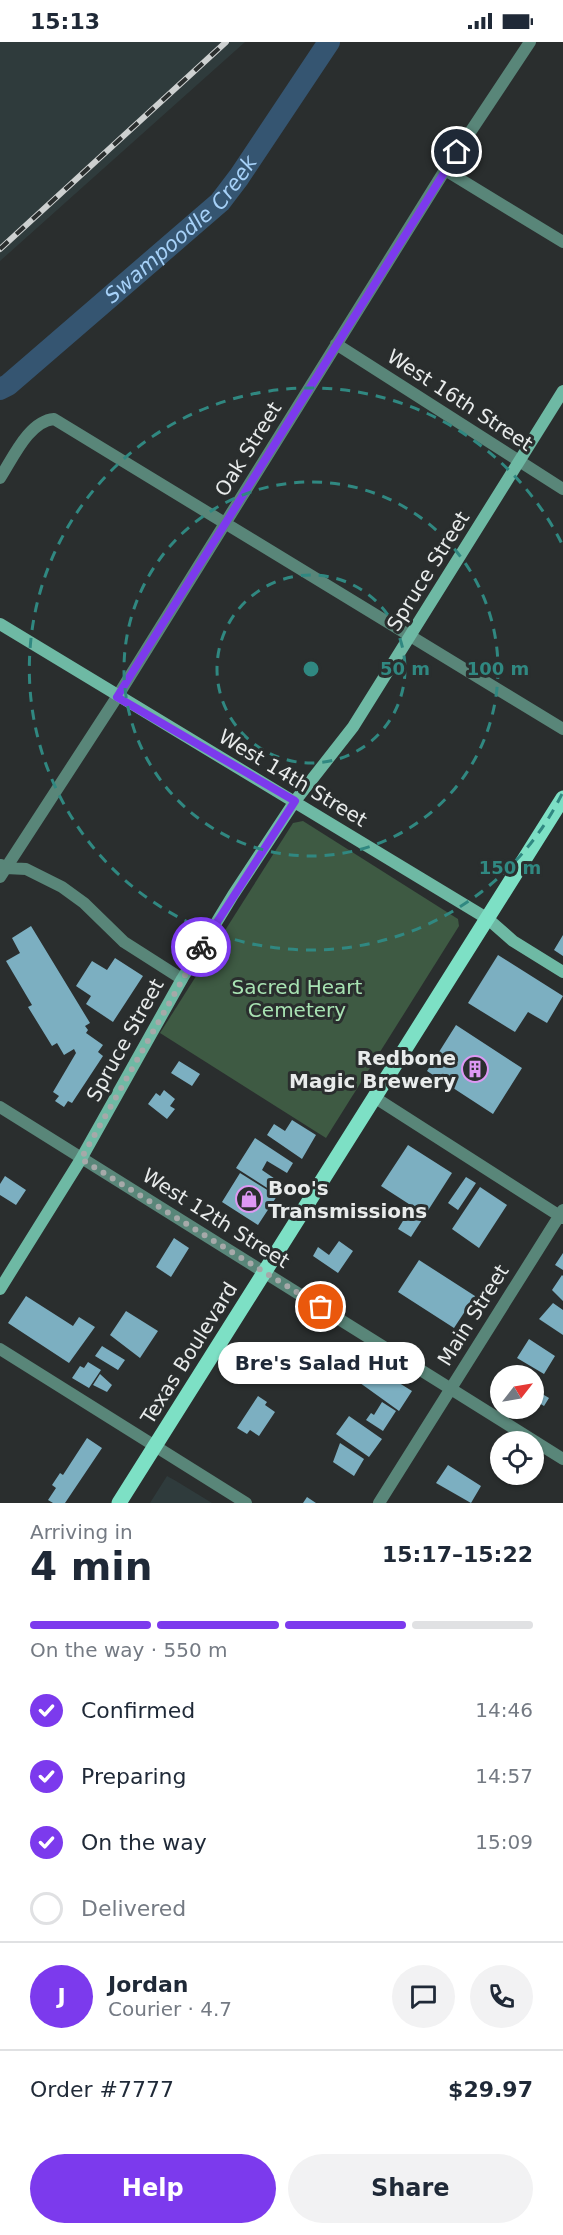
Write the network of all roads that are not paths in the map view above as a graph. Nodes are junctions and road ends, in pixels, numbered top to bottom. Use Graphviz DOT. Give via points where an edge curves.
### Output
graph roads {
  1 [pos="530,42"];
  2 [pos="445,170"];
  3 [pos="563,242"];
  4 [pos="336,344"];
  5 [pos="563,391"];
  6 [pos="519,462"];
  7 [pos="0,478"];
  8 [pos="563,489"];
  9 [pos="225,522"];
  10 [pos="0,624"];
  11 [pos="410,636"];
  12 [pos="117,697"];
  13 [pos="563,729"];
  14 [pos="563,798"];
  15 [pos="295,801"];
  16 [pos="2,870"];
  17 [pos="488,919"];
  18 [pos="563,972"];
  19 [pos="182,979"];
  20 [pos="374,1097"];
  21 [pos="0,1107"];
  22 [pos="81,1159"];
  23 [pos="562,1215"];
  24 [pos="265,1272"];
  25 [pos="0,1289"];
  26 [pos="0,1349"];
  27 [pos="450,1389"];
  28 [pos="156,1445"];
  29 [pos="563,1460"];
  30 [pos="119,1503"];
  31 [pos="246,1503"];
  32 [pos="379,1503"];
  1 -- 2 [label="street, Oak Street"];
  2 -- 3 [label="street"];
  2 -- 4 [label="street, Oak Street"];
  4 -- 6 [label="street, West 16th Street"];
  4 -- 9 [label="street, Oak Street"];
  5 -- 6 [label="street, Spruce Street"];
  6 -- 8 [label="street, West 16th Street"];
  6 -- 11 [label="street, Spruce Street"];
  7 -- 9 [label="street" via="35,427 54,419"];
  9 -- 11 [label="street"];
  9 -- 12 [label="street, Oak Street"];
  10 -- 12 [label="street, West 14th Street"];
  11 -- 13 [label="street"];
  11 -- 15 [label="street, Spruce Street" via="340,746"];
  12 -- 15 [label="street, West 14th Street"];
  12 -- 16 [label="street, Oak Street"];
  14 -- 17 [label="main road, Texas Boulevard"];
  15 -- 17 [label="street, West 14th Street"];
  15 -- 19 [label="street, Spruce Street"];
  16 -- 19 [label="street" via="26,869 62,887 124,942"];
  17 -- 18 [label="street, West 14th Street" via="513,941"];
  17 -- 20 [label="main road, Texas Boulevard"];
  19 -- 22 [label="street, Spruce Street"];
  20 -- 23 [label="street"];
  20 -- 24 [label="main road, Texas Boulevard"];
  21 -- 22 [label="street, West 12th Street"];
  22 -- 24 [label="street, West 12th Street"];
  22 -- 25 [label="street, Spruce Street"];
  23 -- 27 [label="street, Main Street"];
  24 -- 27 [label="street, West 12th Street"];
  24 -- 28 [label="main road, Texas Boulevard"];
  26 -- 28 [label="street"];
  27 -- 29 [label="street, West 12th Street"];
  27 -- 32 [label="street, Main Street"];
  28 -- 30 [label="main road, Texas Boulevard"];
  28 -- 31 [label="street"];
}
